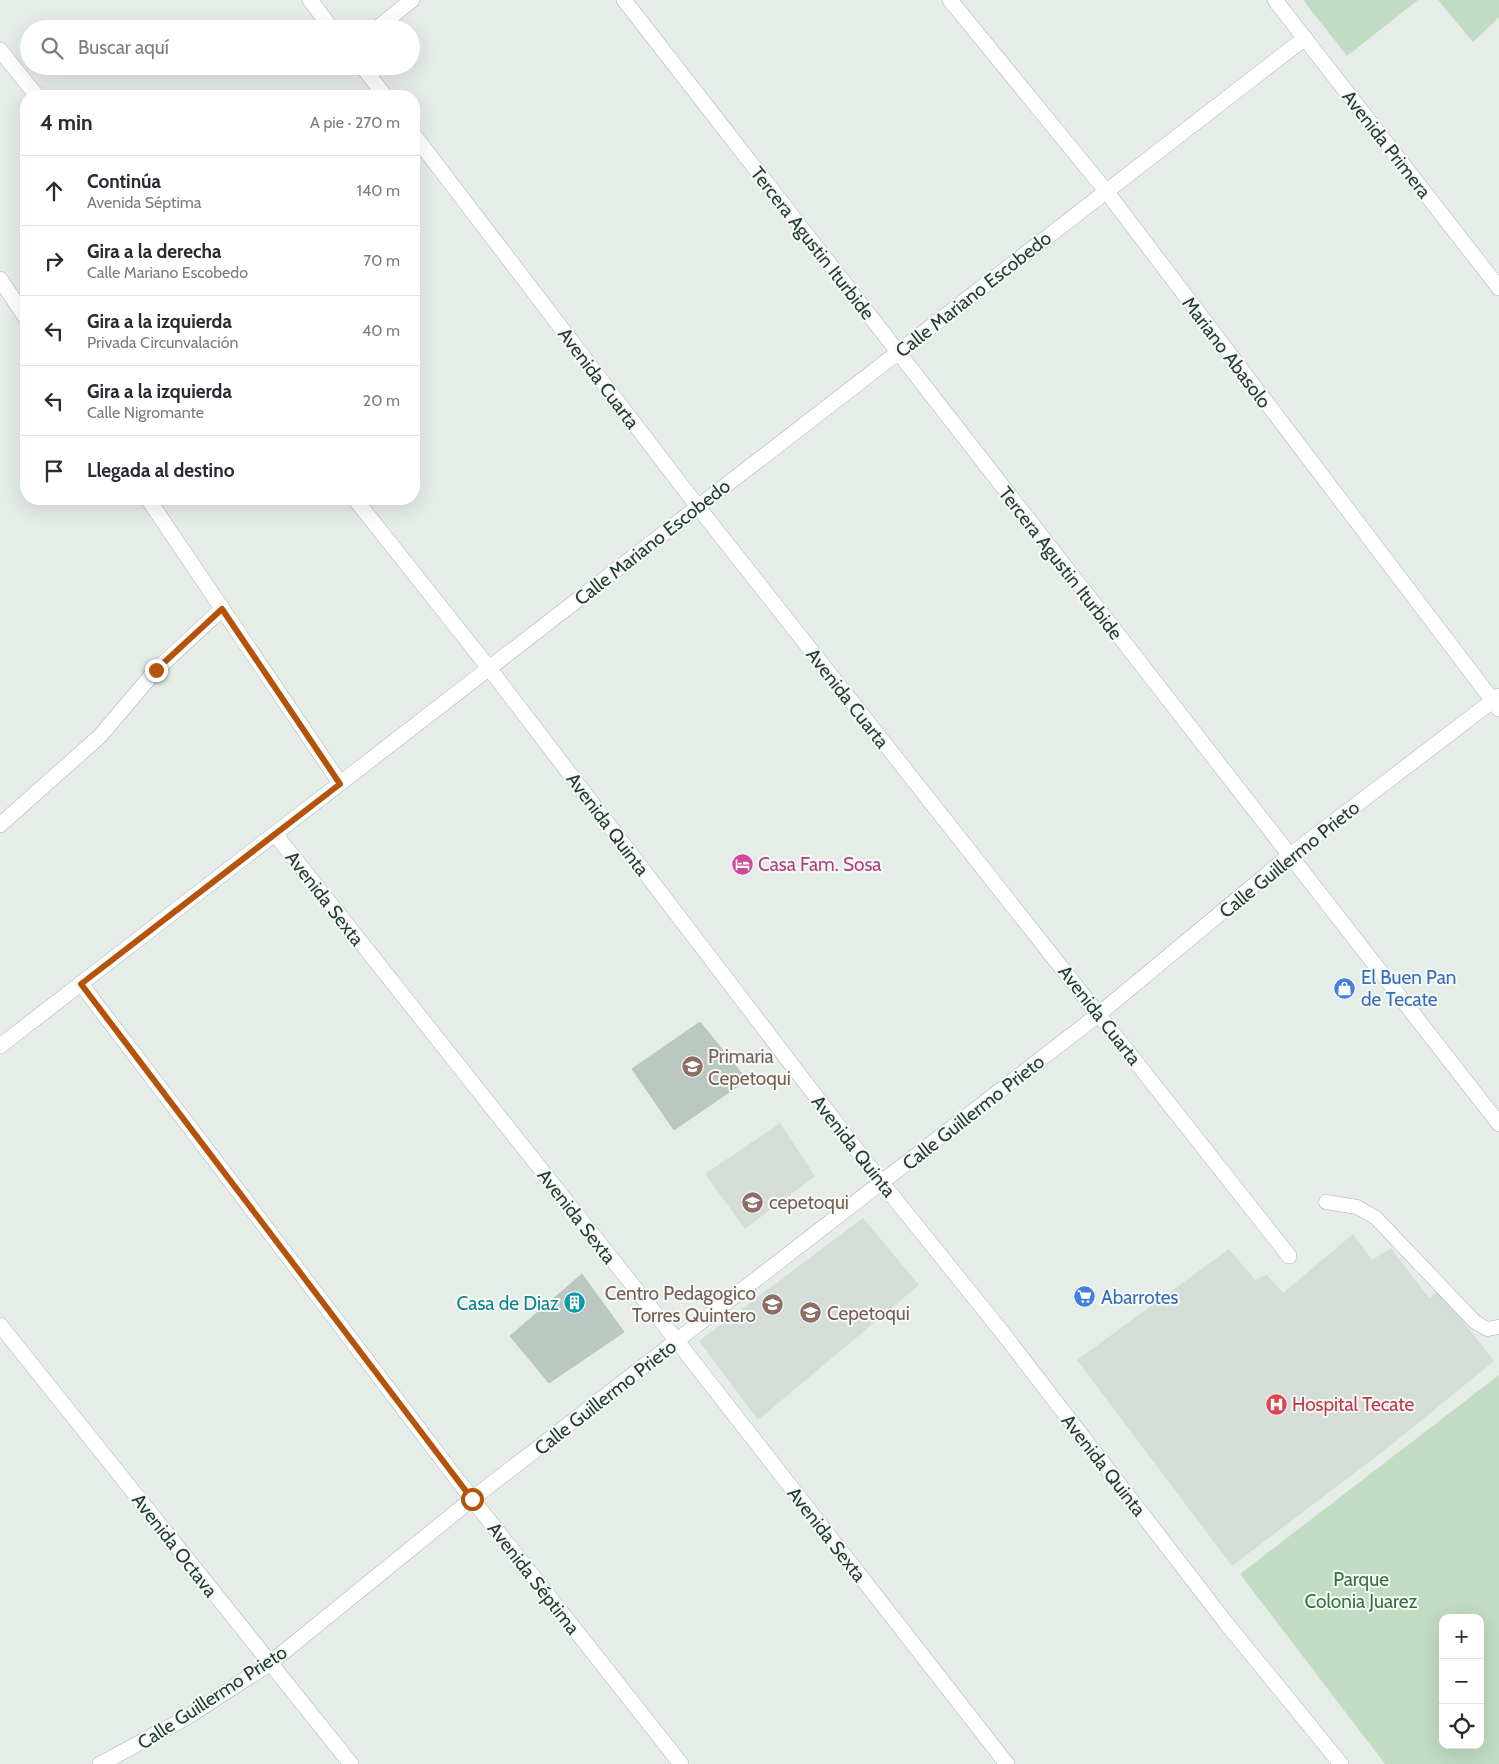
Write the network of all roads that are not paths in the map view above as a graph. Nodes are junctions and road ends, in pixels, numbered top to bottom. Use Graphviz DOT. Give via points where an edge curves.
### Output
graph roads {
  1 [pos="310,0"];
  2 [pos="412,0"];
  3 [pos="624,0"];
  4 [pos="950,0"];
  5 [pos="1275,0"];
  6 [pos="325,20"];
  7 [pos="387,20"];
  8 [pos="1305,38"];
  9 [pos="0,50"];
  10 [pos="20,75"];
  11 [pos="20,75"];
  12 [pos="369,75"];
  13 [pos="32,90"];
  14 [pos="380,90"];
  15 [pos="420,143"];
  16 [pos="1106,191"];
  17 [pos="0,279"];
  18 [pos="1499,288"];
  19 [pos="20,309"];
  20 [pos="898,352"];
  21 [pos="152,505"];
  22 [pos="361,505"];
  23 [pos="698,507"];
  24 [pos="222,609"];
  25 [pos="489,668"];
  26 [pos="1497,702"];
  27 [pos="340,784"];
  28 [pos="0,825"];
  29 [pos="274,834"];
  30 [pos="1289,856"];
  31 [pos="81,984"];
  32 [pos="1098,1014"];
  33 [pos="0,1046"];
  34 [pos="1499,1124"];
  35 [pos="882,1183"];
  36 [pos="1326,1202"];
  37 [pos="1289,1256"];
  38 [pos="0,1325"];
  39 [pos="1499,1327"];
  40 [pos="677,1341"];
  41 [pos="472,1499"];
  42 [pos="269,1664"];
  43 [pos="100,1764"];
  44 [pos="351,1764"];
  45 [pos="681,1764"];
  46 [pos="1007,1764"];
  47 [pos="1341,1764"];
  1 -- 6 [label="street"];
  2 -- 7 [label="street"];
  3 -- 20 [label="street, Tercera Agustin Iturbide"];
  4 -- 16 [label="street, Mariano Abasolo"];
  5 -- 8 [label="street, Avenida Primera"];
  8 -- 16 [label="street, Calle Mariano Escobedo"];
  8 -- 18 [label="street, Avenida Primera"];
  9 -- 10 [label="street"];
  11 -- 13 [label="street"];
  12 -- 14 [label="street"];
  15 -- 23 [label="street, Avenida Cuarta"];
  16 -- 20 [label="street, Calle Mariano Escobedo"];
  16 -- 26 [label="street, Mariano Abasolo"];
  17 -- 19 [label="street"];
  20 -- 23 [label="street, Calle Mariano Escobedo"];
  20 -- 30 [label="street, Tercera Agustin Iturbide"];
  21 -- 24 [label="street"];
  22 -- 25 [label="street, Avenida Quinta"];
  23 -- 25 [label="street, Calle Mariano Escobedo"];
  23 -- 32 [label="street, Avenida Cuarta"];
  24 -- 27 [label="street"];
  24 -- 28 [label="street" via="156,670 100,736"];
  25 -- 27 [label="street, Calle Mariano Escobedo"];
  25 -- 35 [label="street, Avenida Quinta"];
  26 -- 30 [label="street, Calle Guillermo Prieto"];
  27 -- 29 [label="street, Calle Mariano Escobedo"];
  29 -- 31 [label="street, Calle Mariano Escobedo"];
  29 -- 40 [label="street, Avenida Sexta"];
  30 -- 32 [label="street, Calle Guillermo Prieto"];
  30 -- 34 [label="street, Tercera Agustin Iturbide"];
  31 -- 33 [label="street, Calle Mariano Escobedo"];
  31 -- 41 [label="street, Avenida Séptima"];
  32 -- 35 [label="street, Calle Guillermo Prieto"];
  32 -- 37 [label="street, Avenida Cuarta"];
  35 -- 40 [label="street, Calle Guillermo Prieto"];
  35 -- 47 [label="street, Avenida Quinta" via="1002,1332 1226,1623"];
  36 -- 39 [label="lane" via="1357,1207 1376,1218 1475,1322 1487,1330"];
  38 -- 42 [label="street, Avenida Octava"];
  40 -- 41 [label="street, Calle Guillermo Prieto"];
  40 -- 46 [label="street, Avenida Sexta"];
  41 -- 42 [label="street, Calle Guillermo Prieto"];
  41 -- 45 [label="street, Avenida Séptima"];
  42 -- 43 [label="street, Calle Guillermo Prieto" via="184,1719"];
  42 -- 44 [label="street, Avenida Octava"];
}
